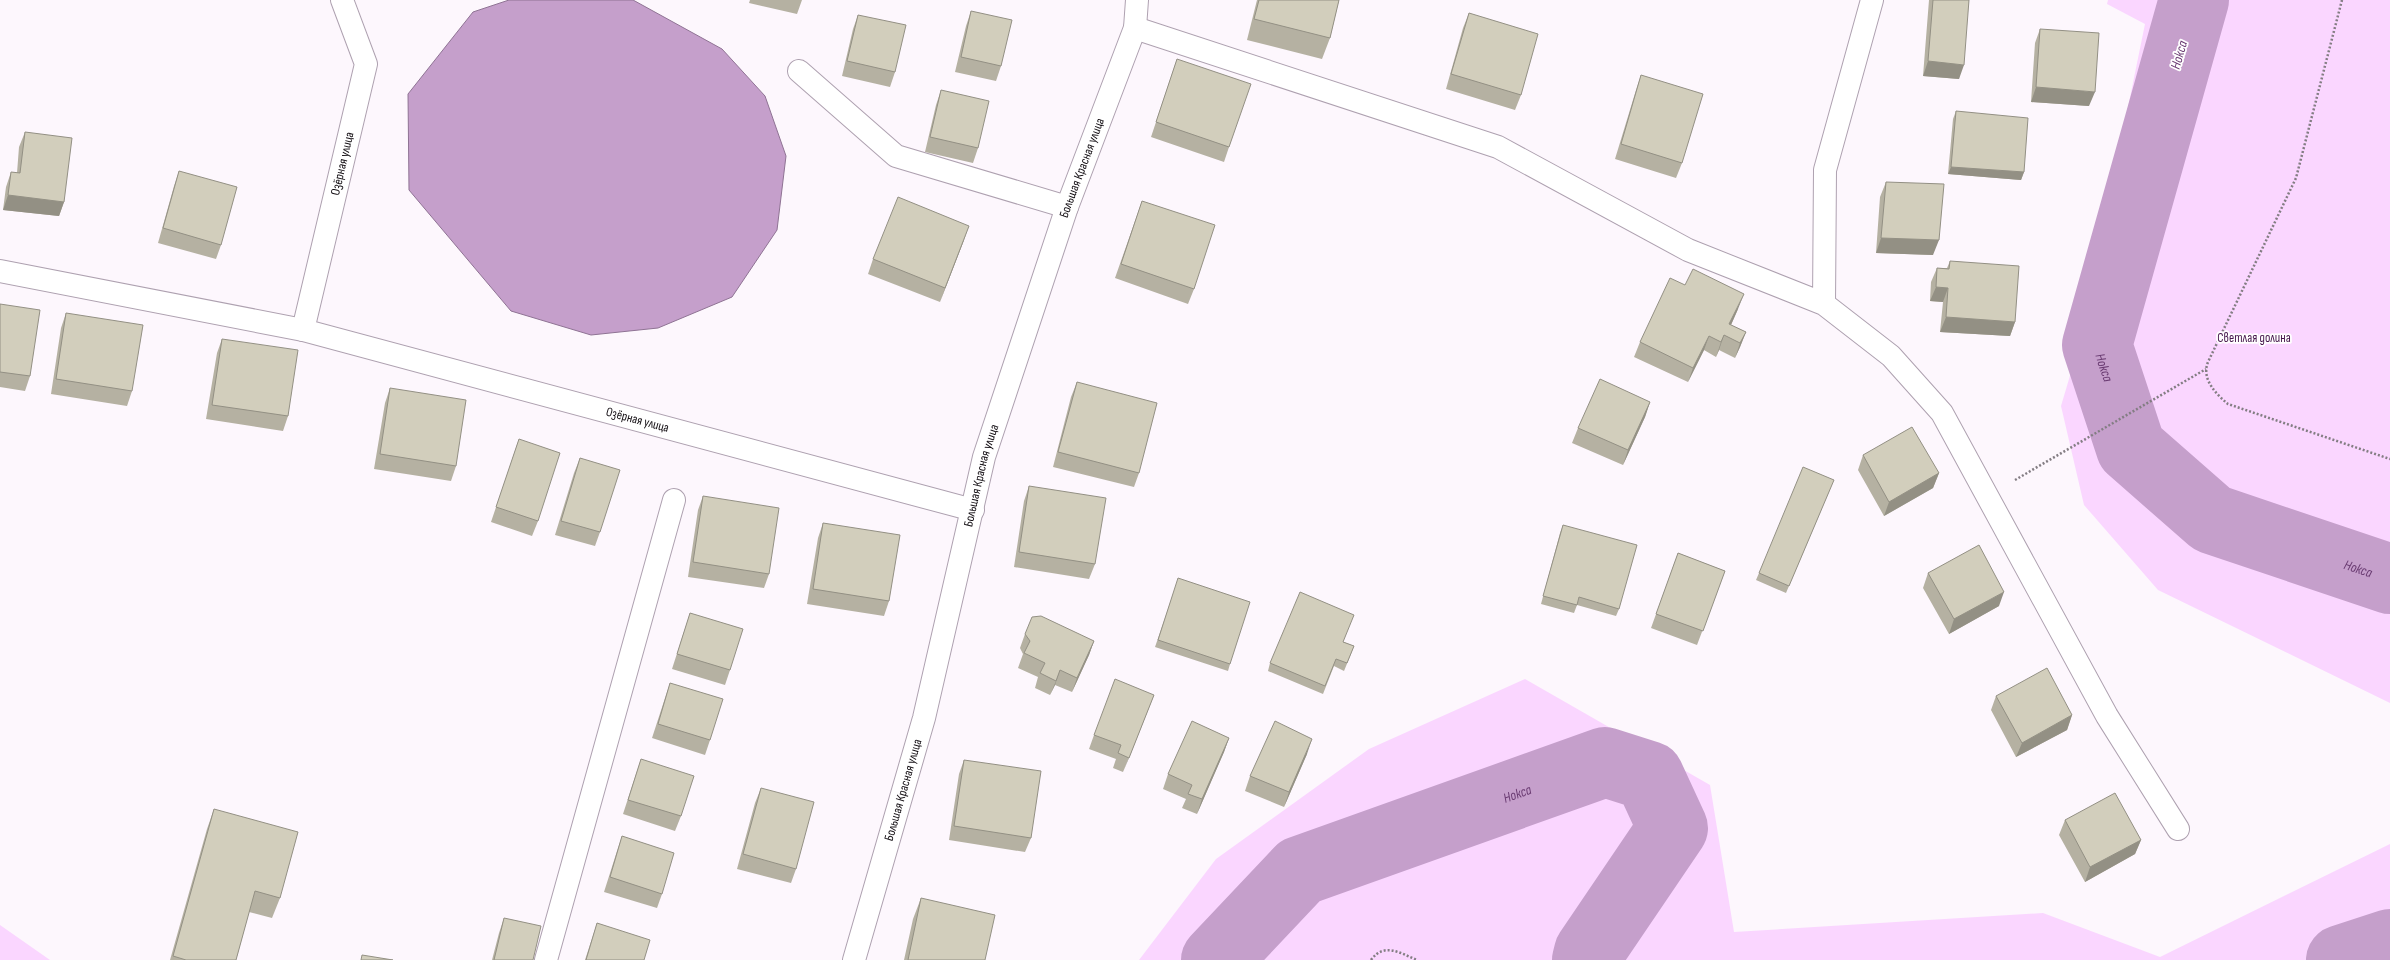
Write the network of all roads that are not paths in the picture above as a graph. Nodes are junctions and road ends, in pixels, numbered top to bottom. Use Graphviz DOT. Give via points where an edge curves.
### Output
graph roads {
  1 [pos="342,0"];
  2 [pos="1137,0"];
  3 [pos="1872,0"];
  4 [pos="1135,28"];
  5 [pos="799,70"];
  6 [pos="1067,207"];
  7 [pos="0,272"];
  8 [pos="1824,304"];
  9 [pos="303,330"];
  10 [pos="674,500"];
  11 [pos="973,510"];
  12 [pos="2178,829"];
  13 [pos="546,960"];
  14 [pos="854,960"];
  1 -- 9 [label="street, Озёрная улица" via="366,64"];
  2 -- 4 [label="street, Большая Красная улица"];
  3 -- 8 [label="street" via="1825,170"];
  4 -- 6 [label="street, Большая Красная улица"];
  4 -- 8 [label="street" via="1498,147 1688,250"];
  5 -- 6 [label="street" via="896,156"];
  6 -- 11 [label="street, Большая Красная улица" via="984,457"];
  7 -- 9 [label="street, Озёрная улица"];
  8 -- 12 [label="street" via="1891,356 1942,413 2107,716"];
  9 -- 11 [label="street, Озёрная улица"];
  10 -- 13 [label="street"];
  11 -- 14 [label="street, Большая Красная улица" via="924,718"];
}
